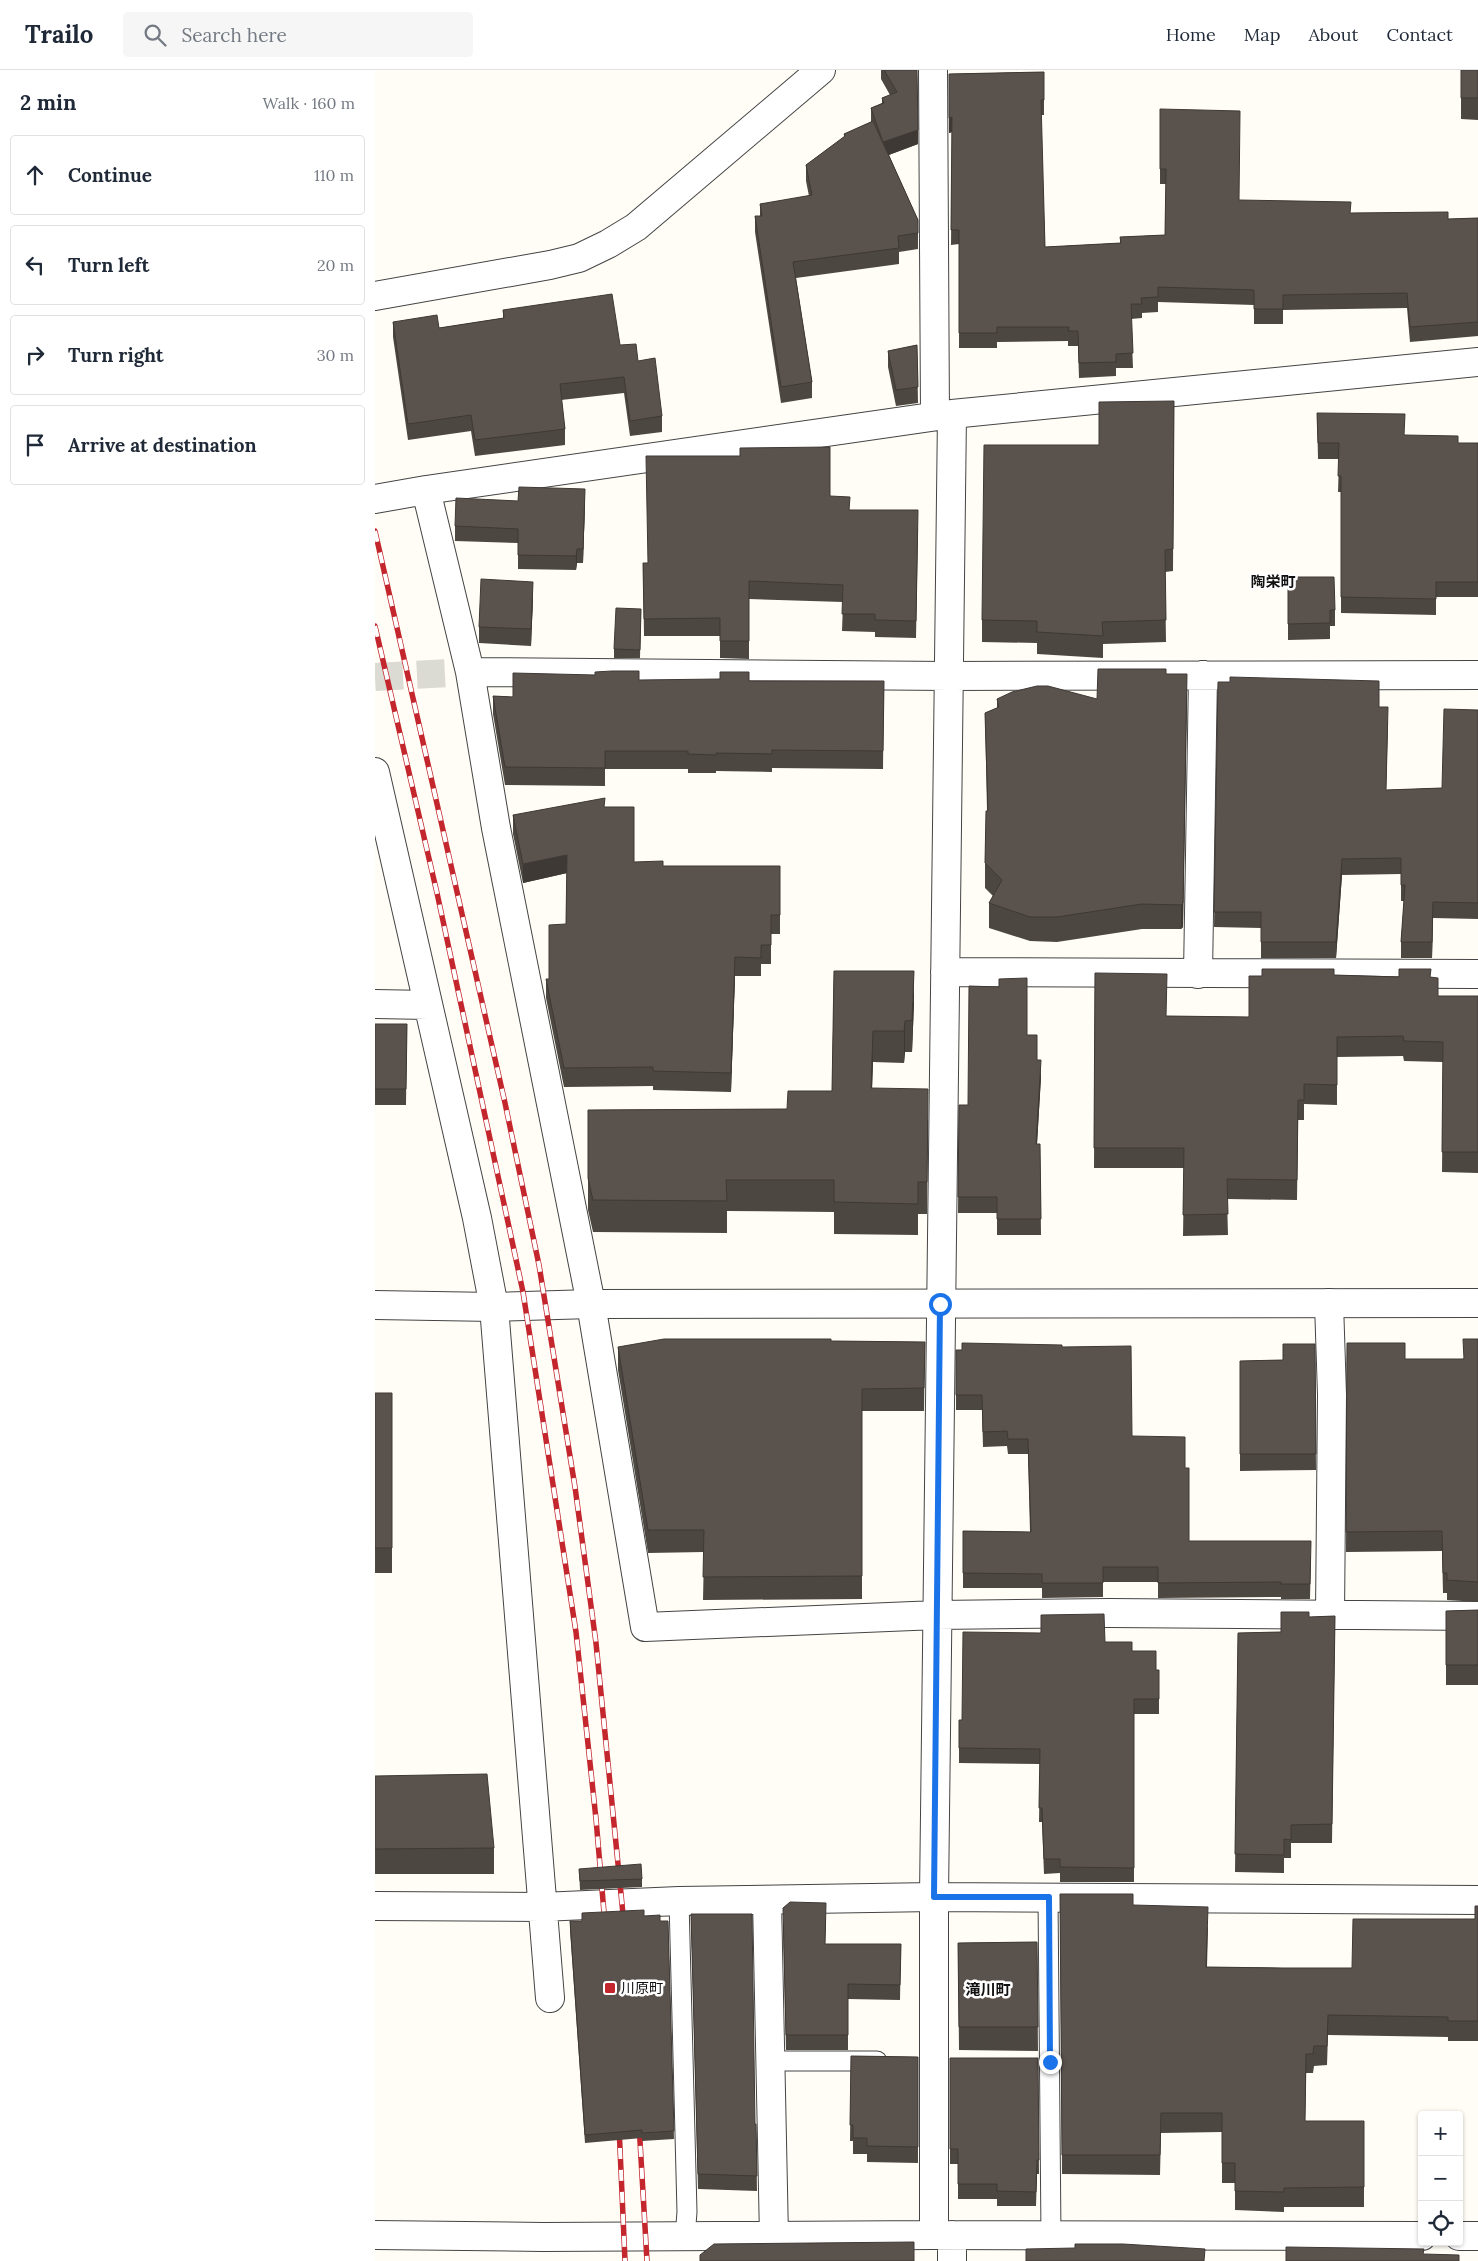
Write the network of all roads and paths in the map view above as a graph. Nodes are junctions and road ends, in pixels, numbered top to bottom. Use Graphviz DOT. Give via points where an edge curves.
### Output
graph roads {
  1 [pos="821,70"];
  2 [pos="933,70"];
  3 [pos="375,296"];
  4 [pos="1478,362"];
  5 [pos="943,415"];
  6 [pos="426,490"];
  7 [pos="375,499"];
  8 [pos="470,672"];
  9 [pos="1203,675"];
  10 [pos="1478,675"];
  11 [pos="948,676"];
  12 [pos="375,772"];
  13 [pos="945,972"];
  14 [pos="1198,974"];
  15 [pos="1478,974"];
  16 [pos="375,1004"];
  17 [pos="428,1005"];
  18 [pos="1329,1303"];
  19 [pos="1478,1303"];
  20 [pos="591,1304"];
  21 [pos="940,1304"];
  22 [pos="375,1306"];
  23 [pos="494,1307"];
  24 [pos="937,1615"];
  25 [pos="1330,1615"];
  26 [pos="1478,1616"];
  27 [pos="934,1897"];
  28 [pos="1049,1897"];
  29 [pos="767,1900"];
  30 [pos="1478,1900"];
  31 [pos="679,1901"];
  32 [pos="375,1906"];
  33 [pos="541,1907"];
  34 [pos="550,1998"];
  35 [pos="771,2061"];
  36 [pos="895,2061"];
  37 [pos="1031,2061"];
  38 [pos="1050,2062"];
  39 [pos="375,2235"];
  40 [pos="1051,2236"];
  41 [pos="1418,2236"];
  42 [pos="1463,2236"];
  43 [pos="1478,2236"];
  44 [pos="774,2237"];
  45 [pos="946,2244"];
  46 [pos="685,2249"];
  1 -- 3 [label="street" via="663,205 609,244 579,258 550,266"];
  2 -- 5 [label="street"];
  4 -- 5 [label="street"];
  5 -- 6 [label="street"];
  5 -- 11 [label="street"];
  6 -- 7 [label="street"];
  6 -- 8 [label="street"];
  8 -- 11 [label="street"];
  8 -- 20 [label="street" via="496,828"];
  9 -- 10 [label="street"];
  9 -- 11 [label="street"];
  9 -- 14 [label="street"];
  11 -- 13 [label="street"];
  12 -- 17 [label="street"];
  13 -- 14 [label="street"];
  13 -- 21 [label="street"];
  14 -- 15 [label="street"];
  16 -- 17 [label="street"];
  17 -- 23 [label="street"];
  18 -- 19 [label="street"];
  18 -- 21 [label="street"];
  18 -- 25 [label="street" via="1332,1395"];
  20 -- 21 [label="street"];
  20 -- 23 [label="street"];
  20 -- 24 [label="street" via="645,1627"];
  21 -- 24 [label="street"];
  22 -- 23 [label="street"];
  23 -- 33 [label="street"];
  24 -- 25 [label="street"];
  24 -- 27 [label="street"];
  25 -- 26 [label="street"];
  27 -- 28 [label="street"];
  27 -- 29 [label="street"];
  27 -- 45 [label="street" via="933,2061"];
  28 -- 30 [label="street"];
  28 -- 38 [label="lane"];
  29 -- 31 [label="street"];
  29 -- 35 [label="street"];
  31 -- 33 [label="street"];
  31 -- 46 [label="lane" via="687,2212"];
  32 -- 33 [label="street"];
  33 -- 34 [label="street"];
  35 -- 36 [label="lane"];
  35 -- 44 [label="street"];
  37 -- 38 [label="lane"];
  38 -- 40 [label="lane"];
  39 -- 46 [label="street" via="543,2237"];
  40 -- 41 [label="street"];
  40 -- 45 [label="street"];
  42 -- 43 [label="street"];
  44 -- 45 [label="street"];
  44 -- 46 [label="street"];
}
